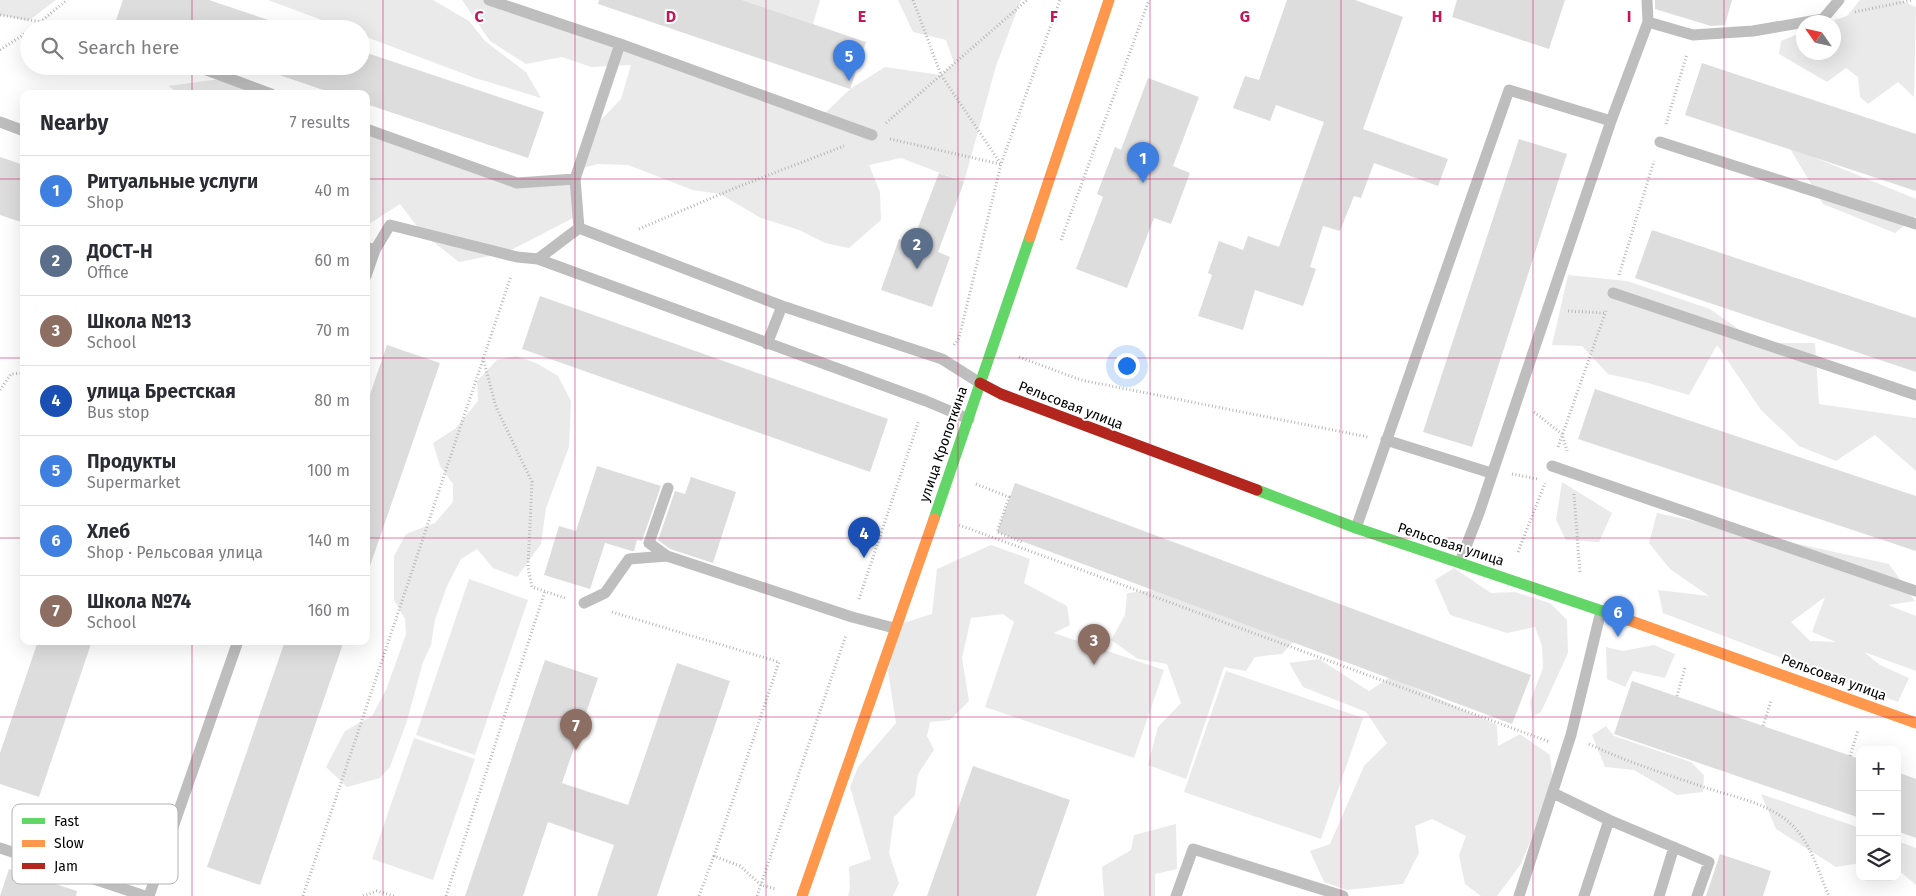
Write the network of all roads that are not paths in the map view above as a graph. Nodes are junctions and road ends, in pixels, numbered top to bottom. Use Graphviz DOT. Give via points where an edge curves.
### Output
graph roads {
  1 [pos="489,0"];
  2 [pos="1110,0"];
  3 [pos="1647,0"];
  4 [pos="1839,0"];
  5 [pos="1648,22"];
  6 [pos="620,44"];
  7 [pos="220,75"];
  8 [pos="260,90"];
  9 [pos="1611,121"];
  10 [pos="0,122"];
  11 [pos="20,130"];
  12 [pos="370,130"];
  13 [pos="872,135"];
  14 [pos="1660,142"];
  15 [pos="575,179"];
  16 [pos="1916,224"];
  17 [pos="579,228"];
  18 [pos="371,249"];
  19 [pos="538,259"];
  20 [pos="1613,293"];
  21 [pos="782,306"];
  22 [pos="767,344"];
  23 [pos="980,383"];
  24 [pos="1916,395"];
  25 [pos="968,419"];
  26 [pos="1386,440"];
  27 [pos="1552,466"];
  28 [pos="1491,473"];
  29 [pos="668,488"];
  30 [pos="1356,528"];
  31 [pos="668,556"];
  32 [pos="1460,562"];
  33 [pos="1916,591"];
  34 [pos="584,604"];
  35 [pos="1601,611"];
  36 [pos="894,628"];
  37 [pos="237,645"];
  38 [pos="1916,723"];
  39 [pos="1553,793"];
  40 [pos="178,813"];
  41 [pos="1609,820"];
  42 [pos="1674,847"];
  43 [pos="0,848"];
  44 [pos="12,852"];
  45 [pos="109,884"];
  46 [pos="153,884"];
  47 [pos="145,896"];
  48 [pos="149,896"];
  49 [pos="802,896"];
  50 [pos="1176,896"];
  51 [pos="1343,896"];
  52 [pos="1519,896"];
  53 [pos="1584,896"];
  54 [pos="1659,896"];
  55 [pos="1697,896"];
  1 -- 6 [label="lane"];
  2 -- 23 [label="street, улица Кропоткина"];
  3 -- 5 [label="lane"];
  4 -- 5 [label="lane" via="1823,19 1753,31 1693,35"];
  5 -- 9 [label="lane"];
  6 -- 13 [label="lane"];
  6 -- 15 [label="lane"];
  7 -- 8 [label="lane"];
  9 -- 26 [label="lane" via="1509,90"];
  9 -- 28 [label="lane"];
  10 -- 11 [label="lane"];
  12 -- 15 [label="lane" via="517,183"];
  14 -- 16 [label="lane"];
  15 -- 17 [label="lane"];
  17 -- 19 [label="lane"];
  17 -- 21 [label="lane"];
  18 -- 19 [label="lane" via="390,225 517,257"];
  19 -- 22 [label="lane"];
  20 -- 24 [label="lane"];
  21 -- 22 [label="lane"];
  21 -- 23 [label="lane" via="942,359"];
  22 -- 25 [label="lane"];
  23 -- 25 [label="street, улица Кропоткина"];
  23 -- 30 [label="street, Рельсовая улица" via="1000,394"];
  25 -- 36 [label="street, улица Кропоткина"];
  26 -- 28 [label="lane"];
  26 -- 30 [label="lane"];
  27 -- 33 [label="lane"];
  28 -- 32 [label="lane"];
  29 -- 31 [label="lane" via="650,543"];
  30 -- 32 [label="street, Рельсовая улица"];
  31 -- 34 [label="lane" via="629,559 605,593"];
  31 -- 36 [label="lane"];
  32 -- 35 [label="street, Рельсовая улица"];
  35 -- 38 [label="street, Рельсовая улица"];
  35 -- 39 [label="lane" via="1571,735"];
  36 -- 49 [label="street, улица Кропоткина"];
  37 -- 40 [label="lane"];
  39 -- 41 [label="lane"];
  39 -- 52 [label="lane"];
  41 -- 42 [label="lane"];
  41 -- 53 [label="lane"];
  42 -- 54 [label="lane"];
  42 -- 55 [label="lane" via="1709,862"];
  43 -- 44 [label="lane"];
  45 -- 47 [label="lane"];
  46 -- 48 [label="lane"];
  50 -- 51 [label="lane" via="1194,849"];
}
